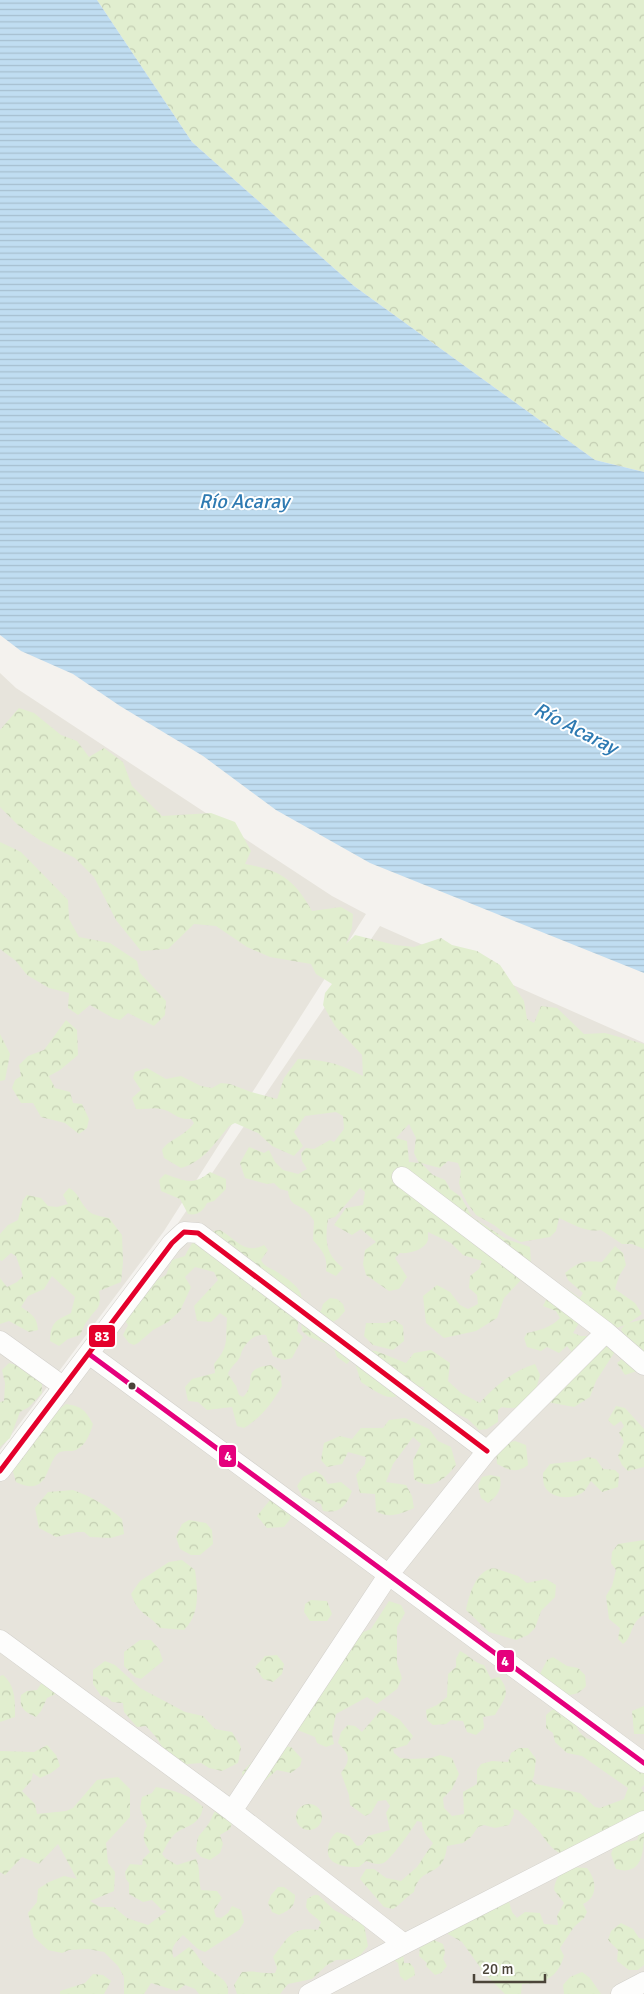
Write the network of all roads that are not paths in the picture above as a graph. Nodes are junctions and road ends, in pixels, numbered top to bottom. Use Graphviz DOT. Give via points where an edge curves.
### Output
graph roads {
  1 [pos="402,1177"];
  2 [pos="606,1332"];
  3 [pos="0,1341"];
  4 [pos="89,1354"];
  5 [pos="644,1365"];
  6 [pos="64,1388"];
  7 [pos="487,1451"];
  8 [pos="0,1471"];
  9 [pos="389,1574"];
  10 [pos="0,1640"];
  11 [pos="644,1763"];
  12 [pos="232,1810"];
  13 [pos="644,1821"];
  14 [pos="404,1944"];
  15 [pos="644,1982"];
  16 [pos="309,1994"];
  17 [pos="621,1994"];
  1 -- 2 [label="street"];
  2 -- 5 [label="street"];
  2 -- 7 [label="street"];
  3 -- 6 [label="street"];
  4 -- 6 [label="street"];
  4 -- 7 [label="street" via="172,1243 184,1232 198,1233"];
  4 -- 9 [label="street"];
  6 -- 8 [label="street"];
  7 -- 9 [label="street"];
  9 -- 11 [label="street"];
  9 -- 12 [label="street"];
  10 -- 12 [label="street"];
  12 -- 14 [label="street"];
  13 -- 14 [label="street"];
  14 -- 16 [label="street"];
  15 -- 17 [label="street"];
}
